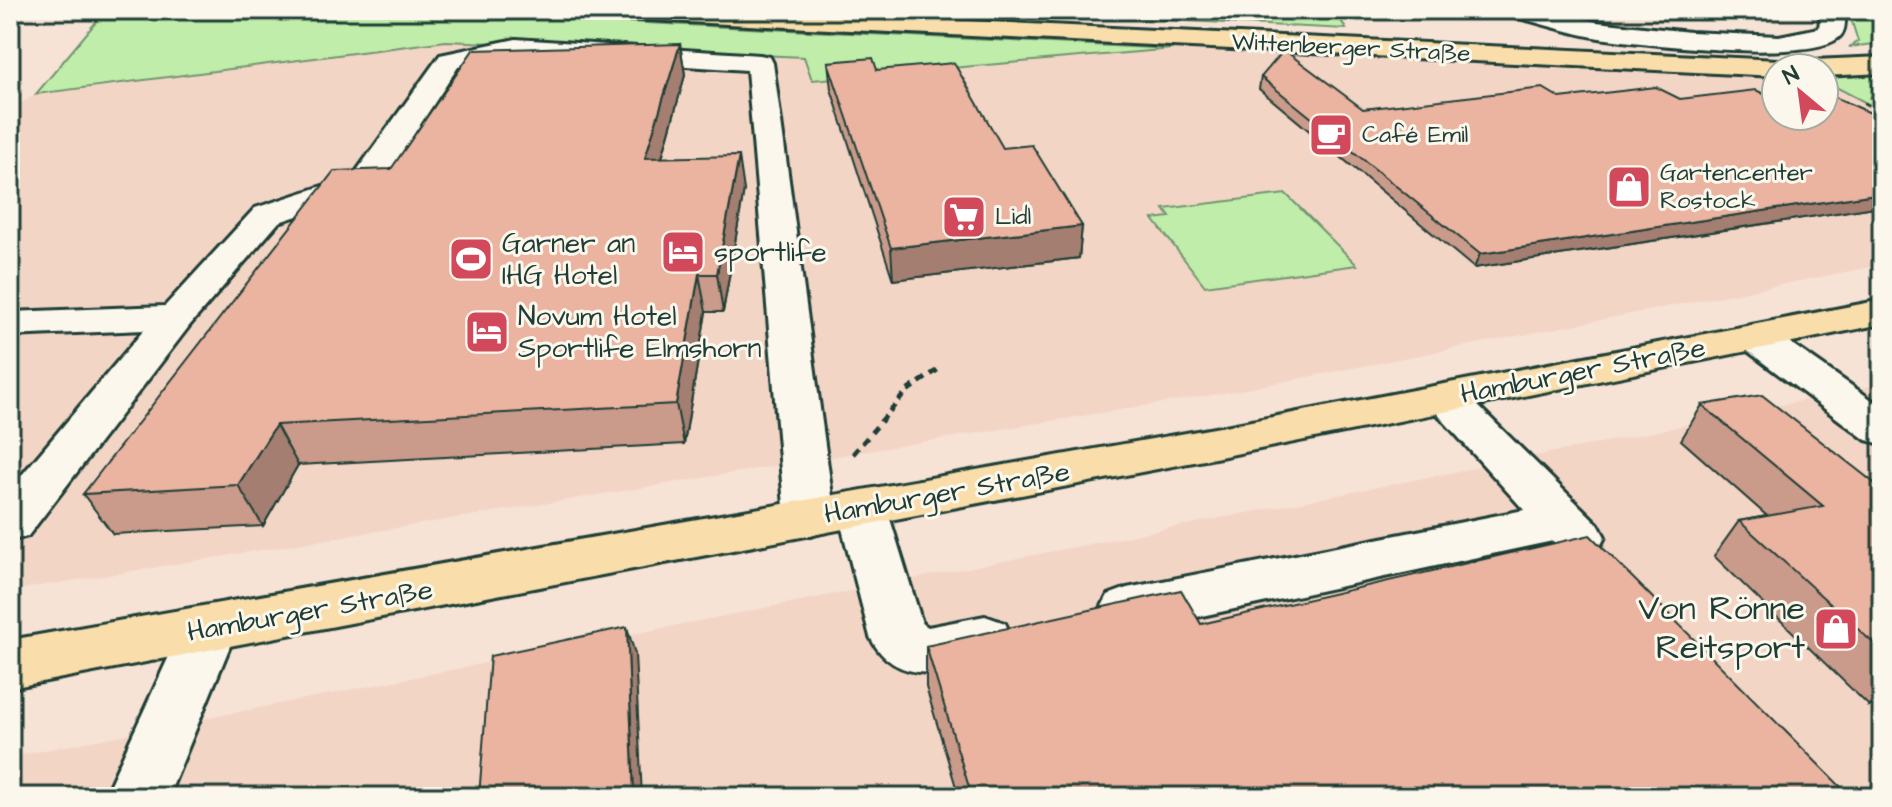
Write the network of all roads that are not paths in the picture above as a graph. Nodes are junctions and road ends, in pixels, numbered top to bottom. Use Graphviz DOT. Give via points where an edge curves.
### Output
graph roads {
  1 [pos="587,10"];
  2 [pos="1518,10"];
  3 [pos="1833,10"];
  4 [pos="1882,65"];
  5 [pos="1760,67"];
  6 [pos="1840,67"];
  7 [pos="1882,312"];
  8 [pos="176,317"];
  9 [pos="10,324"];
  10 [pos="1755,337"];
  11 [pos="1445,398"];
  12 [pos="1882,429"];
  13 [pos="862,509"];
  14 [pos="810,518"];
  15 [pos="1564,520"];
  16 [pos="10,523"];
  17 [pos="1607,565"];
  18 [pos="209,629"];
  19 [pos="10,664"];
  20 [pos="136,797"];
  1 -- 5 [label="main road, Wittenberger Straße"];
  2 -- 3 [label="street" via="1597,30 1779,44 1831,32"];
  4 -- 6 [label="main road"];
  7 -- 10 [label="main road, Hamburger Straße"];
  8 -- 9 [label="street"];
  8 -- 14 [label="street" via="267,215 365,183 449,61 516,47 760,63"];
  8 -- 16 [label="street"];
  10 -- 11 [label="main road, Hamburger Straße"];
  10 -- 12 [label="street"];
  11 -- 13 [label="main road, Hamburger Straße"];
  11 -- 15 [label="street"];
  13 -- 14 [label="main road, Hamburger Straße"];
  13 -- 15 [label="street" via="898,637 921,652"];
  14 -- 18 [label="main road, Hamburger Straße"];
  15 -- 17 [label="street"];
  18 -- 19 [label="main road, Hamburger Straße"];
  18 -- 20 [label="street"];
}
